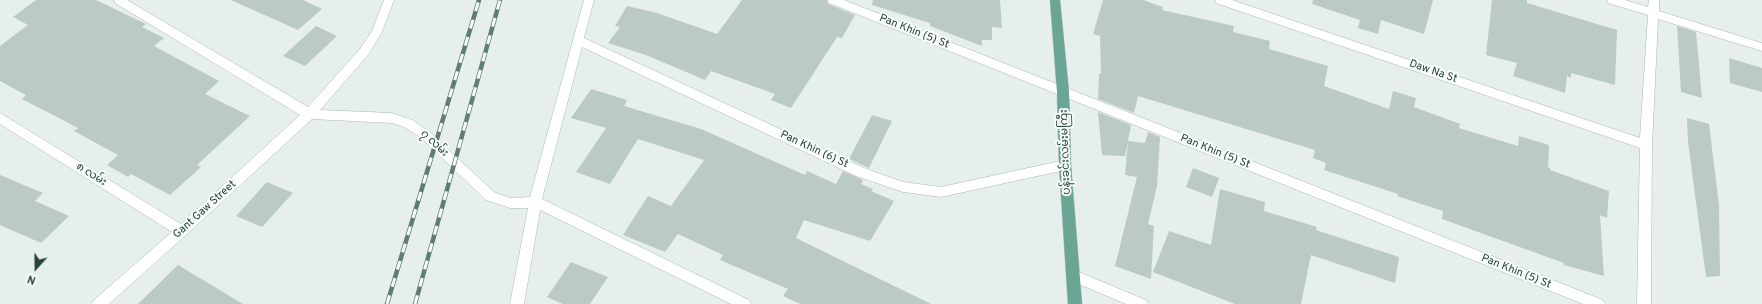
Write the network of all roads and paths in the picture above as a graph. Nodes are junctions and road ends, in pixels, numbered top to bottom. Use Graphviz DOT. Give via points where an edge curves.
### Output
graph roads {
  1 [pos="119,0"];
  2 [pos="389,0"];
  3 [pos="589,0"];
  4 [pos="833,0"];
  5 [pos="1055,0"];
  6 [pos="1220,0"];
  7 [pos="1612,0"];
  8 [pos="1654,0"];
  9 [pos="1654,14"];
  10 [pos="578,40"];
  11 [pos="1762,47"];
  12 [pos="1064,92"];
  13 [pos="309,114"];
  14 [pos="0,118"];
  15 [pos="1646,145"];
  16 [pos="1064,165"];
  17 [pos="535,202"];
  18 [pos="182,231"];
  19 [pos="1074,276"];
  20 [pos="99,304"];
  21 [pos="517,304"];
  22 [pos="744,304"];
  23 [pos="1074,304"];
  24 [pos="1141,304"];
  25 [pos="1598,304"];
  26 [pos="1644,304"];
  1 -- 13 [label="street, ၇ လမ်း"];
  2 -- 13 [label="street, Gant Gaw Street" via="377,32 364,52"];
  3 -- 10 [label="street"];
  4 -- 12 [label="street, Pan Khin (5) St"];
  5 -- 12 [label="main road, ပန်းခင်းလမ်းမကြီး"];
  6 -- 15 [label="street, Daw Na St"];
  7 -- 9 [label="street"];
  8 -- 9 [label="street"];
  9 -- 11 [label="street"];
  9 -- 15 [label="street"];
  10 -- 16 [label="street, Pan Khin (6) St" via="860,172 903,187 941,192"];
  10 -- 17 [label="street"];
  12 -- 16 [label="main road, ပန်းခင်းလမ်းမကြီး"];
  12 -- 25 [label="street, Pan Khin (5) St"];
  13 -- 17 [label="street, ၇ လမ်း" via="392,118 408,123 424,134 490,196 510,203"];
  13 -- 18 [label="street, Gant Gaw Street"];
  14 -- 18 [label="street, ၈ လမ်း"];
  15 -- 26 [label="street"];
  16 -- 19 [label="main road, ပန်းခင်းလမ်းမကြီး"];
  17 -- 21 [label="street"];
  17 -- 22 [label="street, ၇ လမ်း"];
  18 -- 20 [label="street, Gant Gaw Street"];
  19 -- 23 [label="main road, ပန်းခင်းလမ်းမကြီး"];
  19 -- 24 [label="street"];
}
